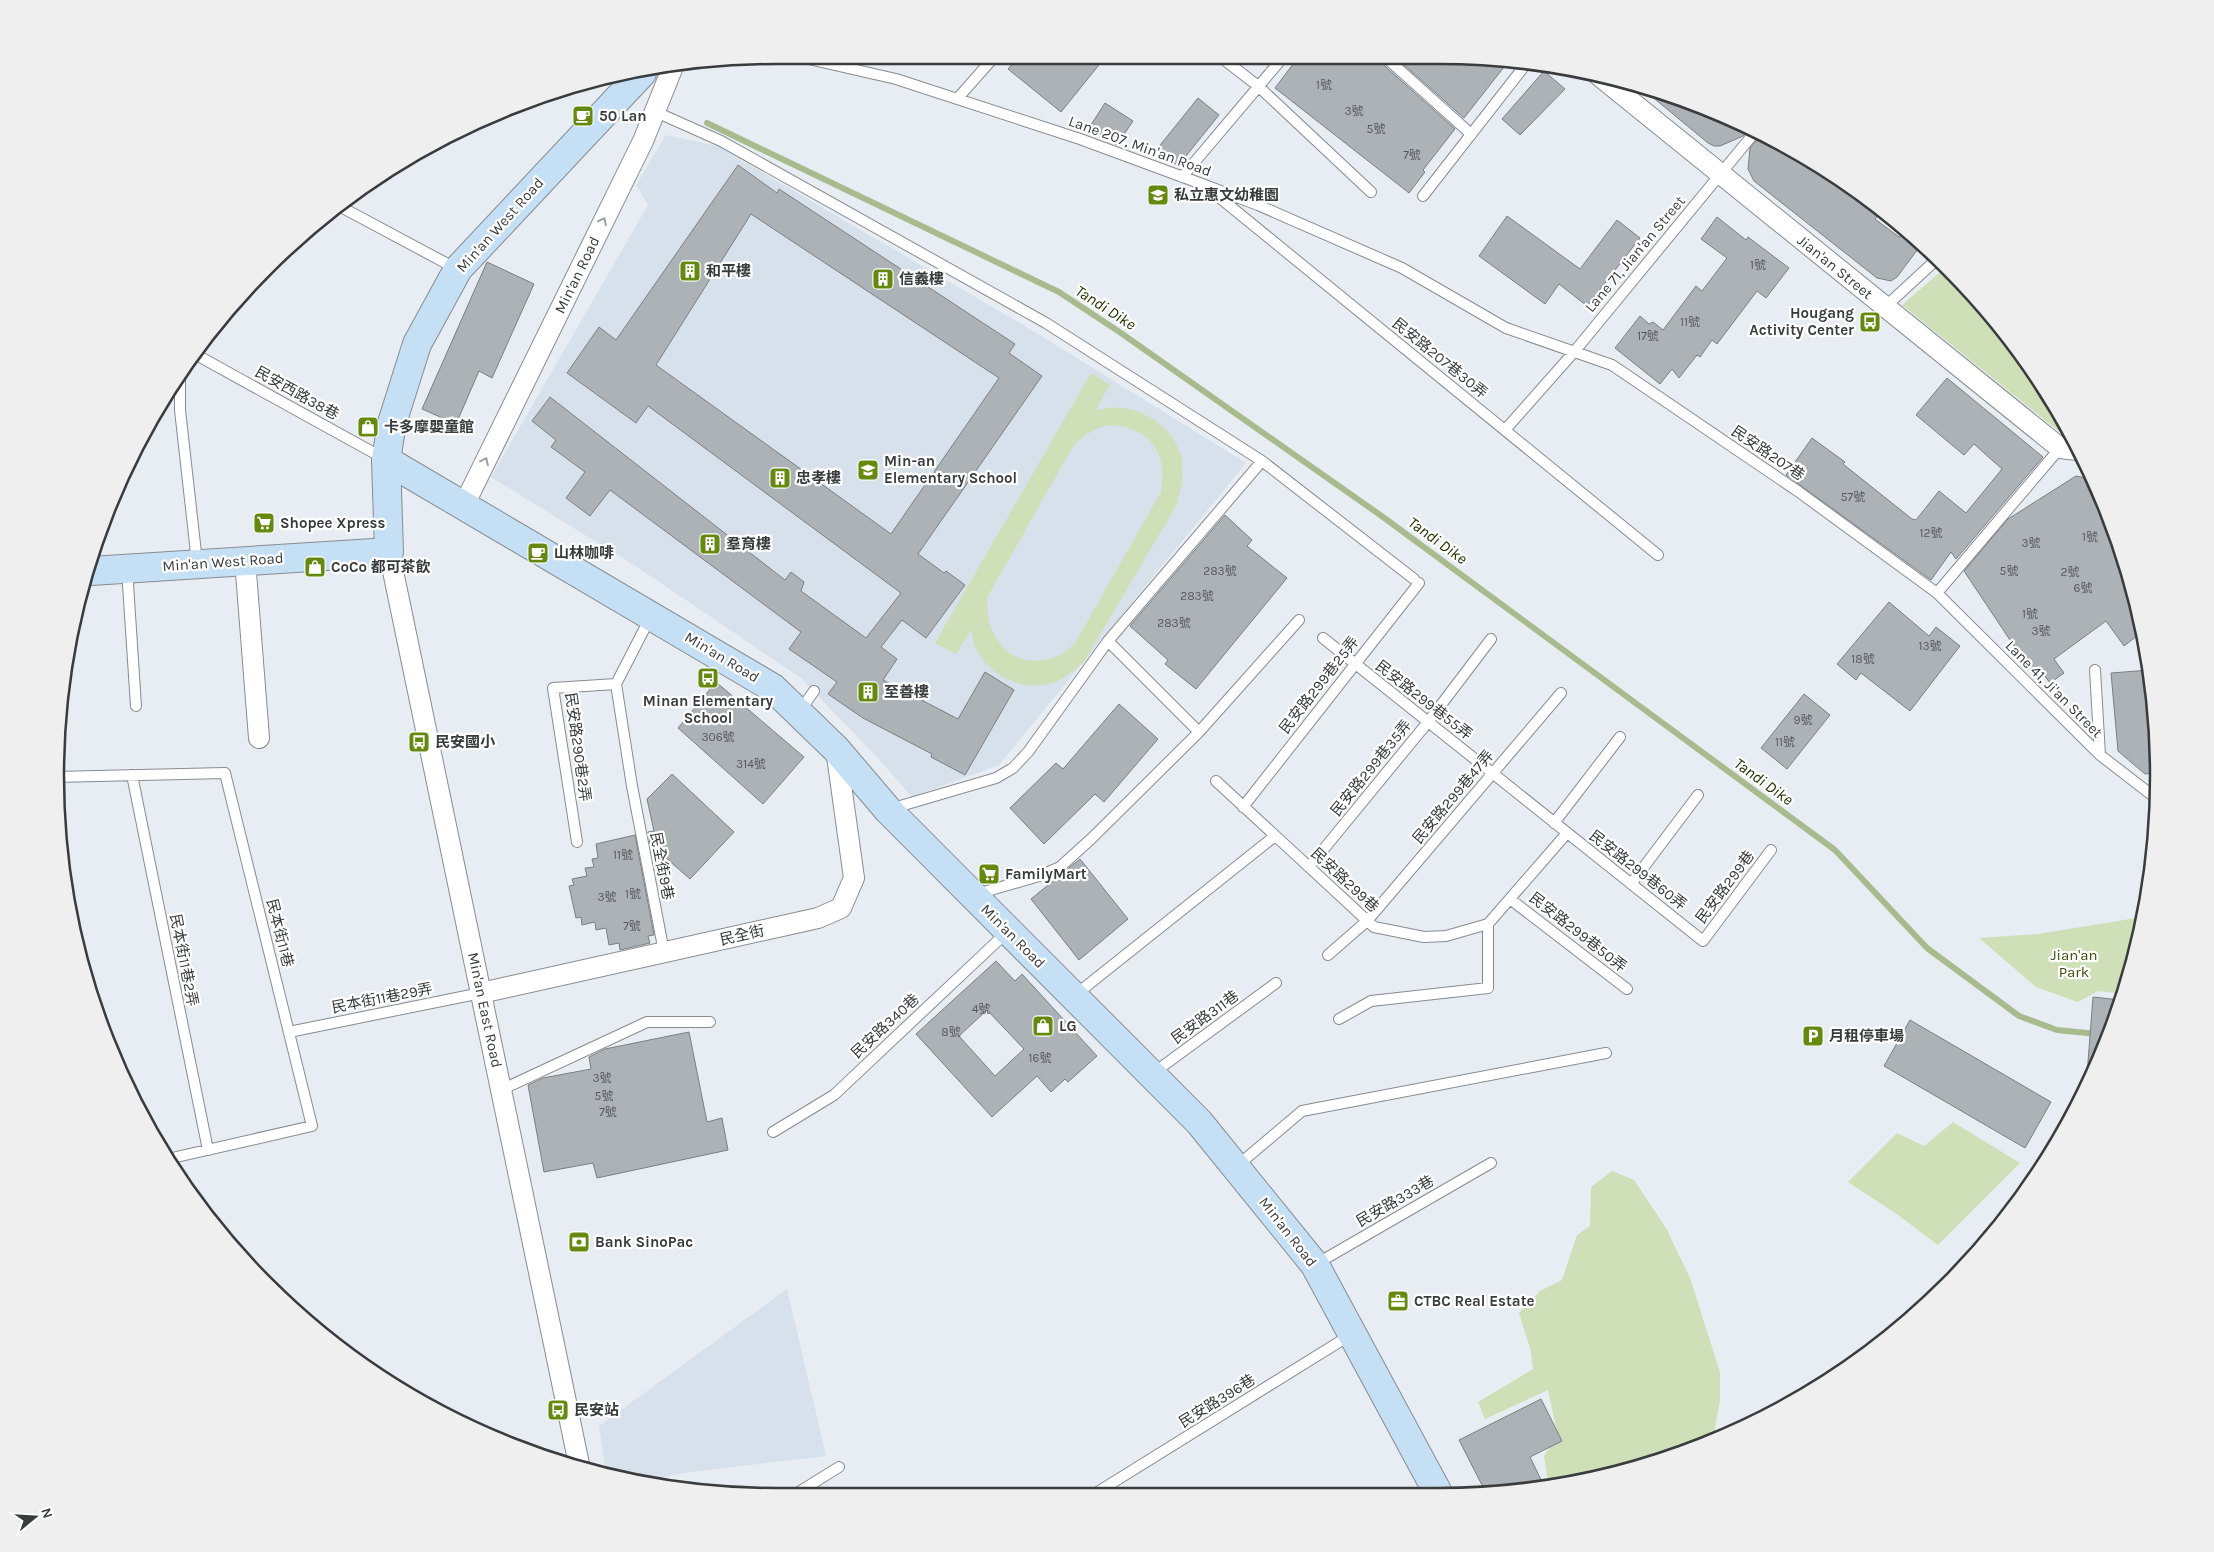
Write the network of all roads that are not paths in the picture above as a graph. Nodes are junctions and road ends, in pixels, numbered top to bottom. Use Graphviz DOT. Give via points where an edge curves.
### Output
graph roads {
  1 [pos="832,64"];
  2 [pos="988,64"];
  3 [pos="1230,64"];
  4 [pos="1277,64"];
  5 [pos="1393,64"];
  6 [pos="1522,69"];
  7 [pos="671,72"];
  8 [pos="638,77"];
  9 [pos="1611,85"];
  10 [pos="1258,86"];
  11 [pos="957,99"];
  12 [pos="656,112"];
  13 [pos="1471,134"];
  14 [pos="1751,136"];
  15 [pos="1720,175"];
  16 [pos="1182,177"];
  17 [pos="1202,184"];
  18 [pos="1370,192"];
  19 [pos="1423,196"];
  20 [pos="344,209"];
  21 [pos="1932,263"];
  22 [pos="458,269"];
  23 [pos="1885,307"];
  24 [pos="1574,352"];
  25 [pos="200,357"];
  26 [pos="180,386"];
  27 [pos="1505,430"];
  28 [pos="2069,449"];
  29 [pos="386,460"];
  30 [pos="1262,461"];
  31 [pos="464,505"];
  32 [pos="389,552"];
  33 [pos="1658,555"];
  34 [pos="245,560"];
  35 [pos="197,563"];
  36 [pos="127,568"];
  37 [pos="95,571"];
  38 [pos="1937,593"];
  39 [pos="651,615"];
  40 [pos="1299,620"];
  41 [pos="1323,638"];
  42 [pos="1491,639"];
  43 [pos="1108,642"];
  44 [pos="1355,664"];
  45 [pos="2095,670"];
  46 [pos="616,684"];
  47 [pos="814,691"];
  48 [pos="1561,693"];
  49 [pos="136,706"];
  50 [pos="799,713"];
  51 [pos="1428,722"];
  52 [pos="1199,732"];
  53 [pos="1620,737"];
  54 [pos="259,738"];
  55 [pos="836,749"];
  56 [pos="2100,755"];
  57 [pos="1492,774"];
  58 [pos="132,775"];
  59 [pos="64,778"];
  60 [pos="1216,781"];
  61 [pos="2150,792"];
  62 [pos="1698,795"];
  63 [pos="1243,807"];
  64 [pos="888,810"];
  65 [pos="1554,823"];
  66 [pos="1567,833"];
  67 [pos="1275,836"];
  68 [pos="577,842"];
  69 [pos="1771,850"];
  70 [pos="1309,867"];
  71 [pos="1631,884"];
  72 [pos="972,895"];
  73 [pos="1510,899"];
  74 [pos="1367,921"];
  75 [pos="1488,924"];
  76 [pos="1008,931"];
  77 [pos="1703,941"];
  78 [pos="664,952"];
  79 [pos="1328,955"];
  80 [pos="1276,983"];
  81 [pos="1627,990"];
  82 [pos="481,993"];
  83 [pos="1074,996"];
  84 [pos="1339,1019"];
  85 [pos="710,1022"];
  86 [pos="289,1032"];
  87 [pos="1606,1053"];
  88 [pos="1152,1075"];
  89 [pos="502,1090"];
  90 [pos="774,1132"];
  91 [pos="208,1150"];
  92 [pos="175,1157"];
  93 [pos="1490,1163"];
  94 [pos="1237,1167"];
  95 [pos="1315,1265"];
  96 [pos="1353,1333"];
  97 [pos="578,1460"];
  98 [pos="839,1467"];
  99 [pos="805,1488"];
  100 [pos="1104,1488"];
  101 [pos="1435,1488"];
  1 -- 11 [label="lane, Lane 207, Min'an Road" via="896,79"];
  2 -- 11 [label="lane"];
  3 -- 10 [label="lane"];
  4 -- 10 [label="lane"];
  5 -- 13 [label="lane"];
  6 -- 13 [label="lane"];
  7 -- 12 [label="street, Min'an Road"];
  8 -- 22 [label="street, Min'an West Road"];
  9 -- 15 [label="street, Jian'an Street"];
  10 -- 16 [label="lane"];
  10 -- 18 [label="lane"];
  11 -- 16 [label="lane, Lane 207, Min'an Road"];
  12 -- 30 [label="lane" via="721,141 1046,323"];
  31 -- 12 [label="street, Min'an Road, one-way"];
  13 -- 19 [label="lane"];
  14 -- 15 [label="lane, Lane 71, Jian'an Street"];
  15 -- 23 [label="street, Jian'an Street"];
  15 -- 24 [label="lane, Lane 71, Jian'an Street"];
  16 -- 17 [label="lane, Lane 207, Min'an Road"];
  17 -- 24 [label="lane, Lane 207, Min'an Road" via="1402,268 1506,328"];
  17 -- 27 [label="lane, 民安路207巷30弄"];
  20 -- 22 [label="lane"];
  21 -- 23 [label="lane"];
  22 -- 29 [label="street, Min'an West Road" via="417,344 392,423"];
  23 -- 28 [label="street, Jian'an Street"];
  24 -- 27 [label="lane, Lane 71, Jian'an Street"];
  24 -- 38 [label="lane, 民安路207巷" via="1612,365 1791,486"];
  25 -- 29 [label="lane, 民安西路38巷"];
  26 -- 35 [label="lane"];
  27 -- 33 [label="lane, 民安路207巷30弄"];
  28 -- 38 [label="lane"];
  29 -- 31 [label="street, Min'an Road"];
  29 -- 32 [label="street, Min'an West Road"];
  30 -- 43 [label="lane"];
  30 -- 44 [label="lane, 民安路299巷25弄" via="1416,581"];
  31 -- 39 [label="street, Min'an Road"];
  32 -- 34 [label="street, Min'an West Road"];
  32 -- 82 [label="street, Min'an East Road"];
  34 -- 35 [label="street, Min'an West Road"];
  34 -- 54 [label="street"];
  35 -- 36 [label="street, Min'an West Road"];
  36 -- 37 [label="street, Min'an West Road"];
  36 -- 49 [label="lane"];
  38 -- 56 [label="lane, Lane 41, Ji'an Street"];
  39 -- 46 [label="lane"];
  39 -- 50 [label="street, Min'an Road" via="773,688"];
  40 -- 52 [label="lane"];
  41 -- 44 [label="lane, 民安路299巷55弄"];
  42 -- 51 [label="lane, 民安路299巷35弄"];
  43 -- 52 [label="lane"];
  43 -- 64 [label="lane" via="1013,768 996,778"];
  44 -- 51 [label="lane, 民安路299巷55弄"];
  44 -- 63 [label="lane, 民安路299巷25弄"];
  45 -- 56 [label="lane"];
  46 -- 68 [label="lane, 民安路290巷2弄" via="553,688"];
  46 -- 78 [label="lane, 民全街9巷"];
  47 -- 50 [label="lane"];
  48 -- 57 [label="lane, 民安路299巷47弄"];
  50 -- 55 [label="street, Min'an Road"];
  51 -- 57 [label="lane, 民安路299巷55弄"];
  51 -- 70 [label="lane, 民安路299巷35弄"];
  52 -- 72 [label="lane" via="1060,867"];
  53 -- 65 [label="lane"];
  55 -- 64 [label="street, Min'an Road"];
  55 -- 78 [label="street, 民全街" via="854,878 841,908 818,918"];
  56 -- 61 [label="lane, Lane 41, Ji'an Street"];
  57 -- 65 [label="lane, 民安路299巷55弄"];
  57 -- 74 [label="lane, 民安路299巷47弄"];
  58 -- 59 [label="lane, 民本街11巷"];
  58 -- 86 [label="lane, 民本街11巷" via="225,773"];
  58 -- 91 [label="lane, 民本街11巷2弄"];
  60 -- 63 [label="lane, 民安路299巷"];
  62 -- 71 [label="lane"];
  63 -- 67 [label="lane, 民安路299巷"];
  64 -- 72 [label="street, Min'an Road"];
  65 -- 66 [label="lane, 民安路299巷60弄"];
  66 -- 71 [label="lane, 民安路299巷60弄"];
  66 -- 73 [label="lane"];
  67 -- 70 [label="lane, 民安路299巷"];
  67 -- 83 [label="lane"];
  69 -- 77 [label="lane, 民安路299巷"];
  70 -- 74 [label="lane, 民安路299巷"];
  71 -- 77 [label="lane, 民安路299巷60弄"];
  72 -- 76 [label="street, Min'an Road"];
  73 -- 75 [label="lane"];
  73 -- 81 [label="lane, 民安路299巷50弄"];
  74 -- 75 [label="lane, 民安路299巷" via="1374,927 1424,937 1446,936"];
  74 -- 79 [label="lane, 民安路299巷47弄"];
  75 -- 84 [label="lane" via="1488,988 1371,1001"];
  76 -- 83 [label="street, Min'an Road"];
  76 -- 90 [label="lane, 民安路340巷" via="834,1095"];
  78 -- 82 [label="street, 民全街"];
  80 -- 88 [label="lane, 民安路311巷"];
  82 -- 86 [label="lane, 民本街11巷29弄"];
  82 -- 89 [label="street, Min'an East Road"];
  83 -- 88 [label="street, Min'an Road"];
  85 -- 89 [label="lane" via="647,1022"];
  86 -- 91 [label="lane, 民本街11巷" via="312,1126"];
  87 -- 94 [label="lane" via="1302,1111"];
  88 -- 94 [label="street, Min'an Road" via="1199,1122"];
  89 -- 97 [label="street, Min'an East Road"];
  91 -- 92 [label="lane, 民本街11巷"];
  93 -- 95 [label="lane, 民安路333巷"];
  94 -- 95 [label="street, Min'an Road"];
  95 -- 96 [label="street, Min'an Road"];
  96 -- 100 [label="lane, 民安路396巷"];
  96 -- 101 [label="street, Min'an Road"];
  98 -- 99 [label="lane"];
}
